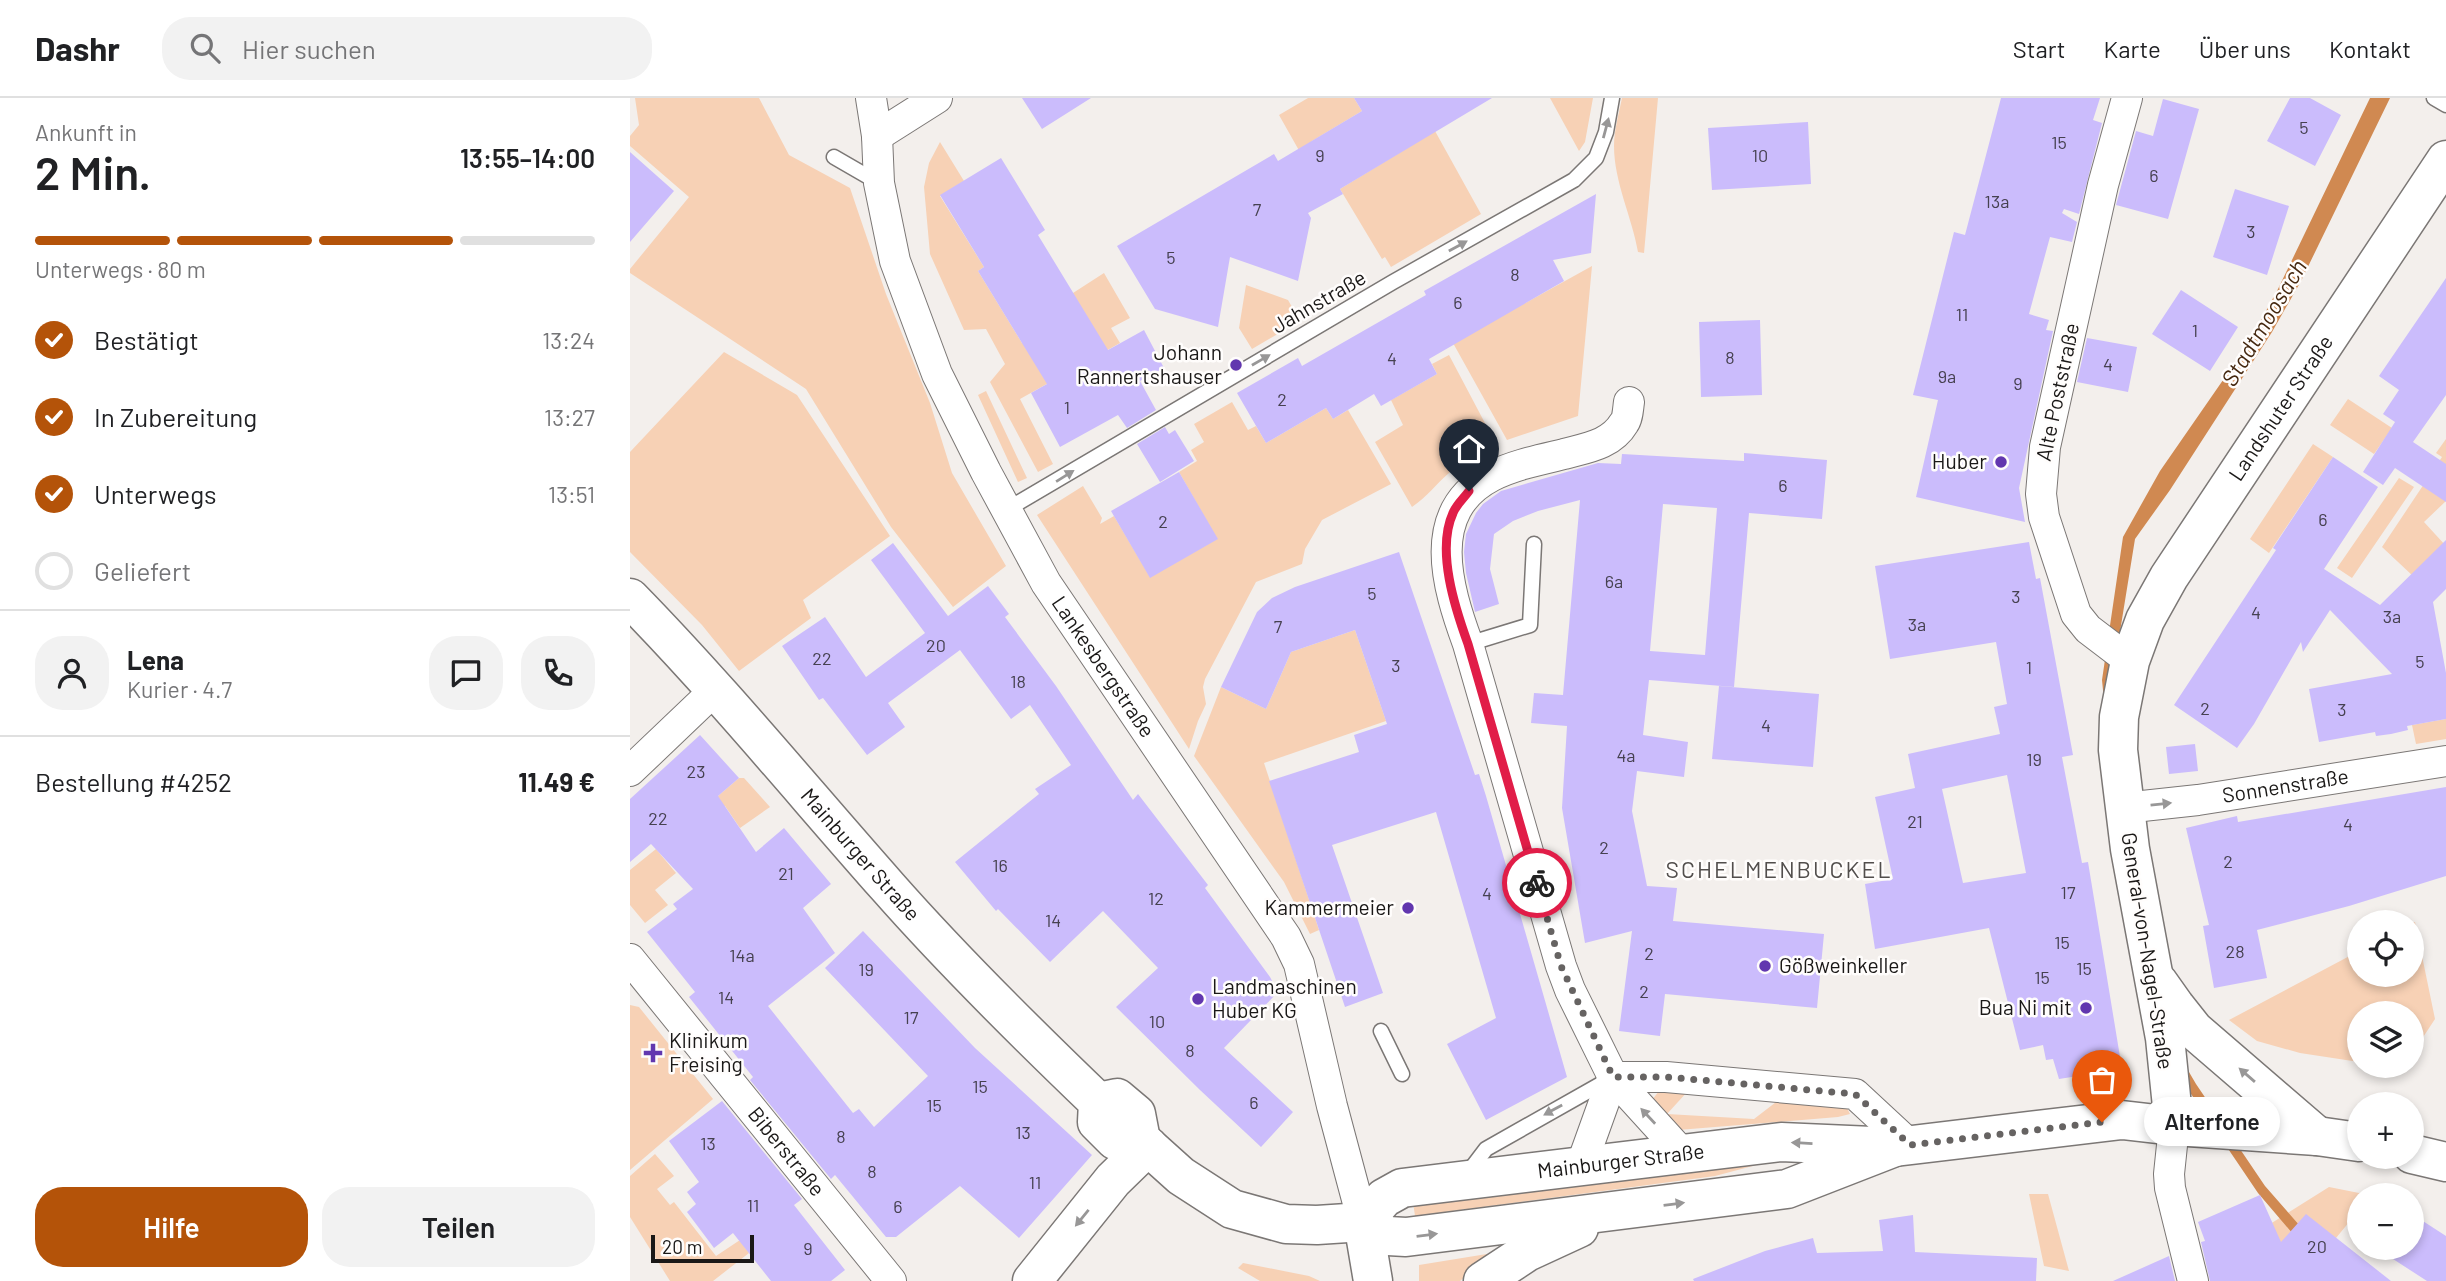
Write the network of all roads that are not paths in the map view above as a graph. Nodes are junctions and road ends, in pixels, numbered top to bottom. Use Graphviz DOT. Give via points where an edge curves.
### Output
graph roads {
  1 [pos="871,98"];
  2 [pos="937,98"];
  3 [pos="1612,98"];
  4 [pos="2127,98"];
  5 [pos="2434,98"];
  6 [pos="2446,105"];
  7 [pos="877,136"];
  8 [pos="834,157"];
  9 [pos="2446,160"];
  10 [pos="879,183"];
  11 [pos="1629,402"];
  12 [pos="1006,510"];
  13 [pos="1534,544"];
  14 [pos="630,598"];
  15 [pos="1468,644"];
  16 [pos="2130,661"];
  17 [pos="716,689"];
  18 [pos="2446,761"];
  19 [pos="630,771"];
  20 [pos="2124,808"];
  21 [pos="630,959"];
  22 [pos="2153,974"];
  23 [pos="1381,1031"];
  24 [pos="1402,1074"];
  25 [pos="1613,1077"];
  26 [pos="2174,1126"];
  27 [pos="2317,1136"];
  28 [pos="2347,1140"];
  29 [pos="1144,1143"];
  30 [pos="1902,1146"];
  31 [pos="1683,1154"];
  32 [pos="2424,1157"];
  33 [pos="2446,1163"];
  34 [pos="1581,1166"];
  35 [pos="1463,1179"];
  36 [pos="1614,1212"];
  37 [pos="1363,1222"];
  38 [pos="891,1281"];
  39 [pos="1031,1281"];
  40 [pos="1373,1281"];
  41 [pos="1483,1281"];
  42 [pos="2193,1281"];
  1 -- 7 [label="street, Lankesbergstraße"];
  2 -- 7 [label="street"];
  12 -- 3 [label="lane, Jahnstraße, one-way" via="1574,180 1596,158"];
  4 -- 16 [label="street, Alte Poststraße" via="2045,447 2041,494 2076,614"];
  5 -- 6 [label="lane"];
  7 -- 10 [label="street, Lankesbergstraße"];
  8 -- 10 [label="lane"];
  9 -- 16 [label="main road, Landshuter Straße" via="2169,577 2145,620"];
  10 -- 12 [label="street, Lankesbergstraße" via="895,261 917,323 937,374"];
  11 -- 15 [label="street" via="1625,422 1603,444 1519,465 1491,477 1469,491 1453,511 1446,555 1455,610"];
  12 -- 37 [label="street, Lankesbergstraße" via="1046,583 1286,937 1302,974"];
  13 -- 15 [label="lane" via="1530,625"];
  14 -- 17 [label="main road, Mainburger Straße"];
  15 -- 25 [label="street" via="1561,966"];
  16 -- 20 [label="main road, General-von-Nagel-Straße" via="2119,717"];
  17 -- 19 [label="street"];
  17 -- 29 [label="main road, Mainburger Straße" via="889,888 975,979 1098,1102 1117,1098 1136,1114"];
  20 -- 18 [label="street, Sonnenstraße, one-way"];
  20 -- 22 [label="main road, General-von-Nagel-Straße"];
  21 -- 38 [label="street, Biberstraße"];
  22 -- 26 [label="main road, General-von-Nagel-Straße"];
  27 -- 22 [label="main road, one-way" via="2194,1030"];
  23 -- 24 [label="lane"];
  25 -- 30 [label="street" via="1667,1077 1855,1094"];
  31 -- 25 [label="street, one-way"];
  25 -- 34 [label="street"];
  25 -- 35 [label="lane, one-way" via="1486,1149"];
  26 -- 27 [label="main road, Mainburger Straße"];
  26 -- 30 [label="main road, Mainburger Straße" via="2122,1120"];
  26 -- 42 [label="street, General-von-Nagel-Straße" via="2170,1188"];
  27 -- 28 [label="main road, Mainburger Straße"];
  29 -- 37 [label="main road, Mainburger Straße" via="1181,1176 1232,1209 1286,1224"];
  29 -- 39 [label="main road, one-way"];
  30 -- 31 [label="main road, Mainburger Straße, one-way" via="1781,1142"];
  36 -- 30 [label="main road, Mainburger Straße, one-way" via="1787,1189"];
  31 -- 34 [label="main road, Mainburger Straße"];
  32 -- 33 [label="main road"];
  34 -- 35 [label="main road, Mainburger Straße"];
  35 -- 37 [label="main road, Mainburger Straße" via="1402,1188 1384,1198"];
  37 -- 36 [label="main road, Mainburger Straße, one-way" via="1388,1236 1406,1237"];
  36 -- 41 [label="main road" via="1527,1252"];
  37 -- 40 [label="main road"];
}
